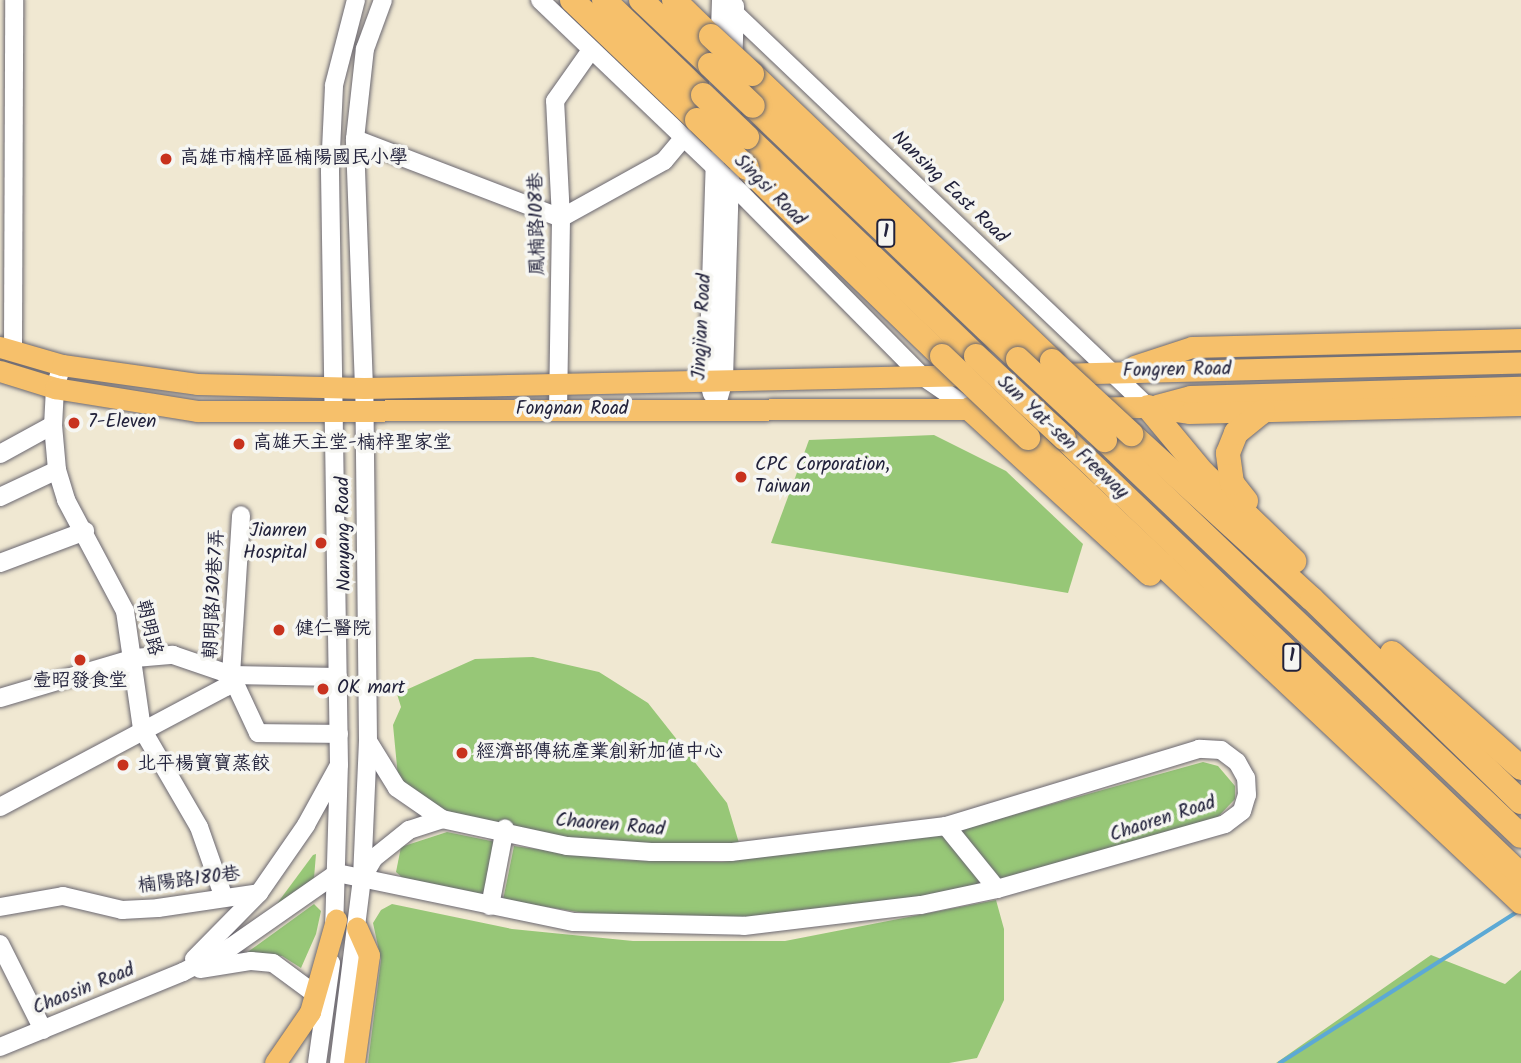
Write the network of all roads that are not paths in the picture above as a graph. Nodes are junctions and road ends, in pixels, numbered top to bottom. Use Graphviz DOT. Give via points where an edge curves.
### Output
graph roads {
  1 [pos="14,0"];
  2 [pos="356,0"];
  3 [pos="383,0"];
  4 [pos="540,0"];
  5 [pos="572,0"];
  6 [pos="604,0"];
  7 [pos="641,0"];
  8 [pos="674,0"];
  9 [pos="728,3"];
  10 [pos="591,50"];
  11 [pos="690,129"];
  12 [pos="355,139"];
  13 [pos="715,166"];
  14 [pos="738,175"];
  15 [pos="7,186"];
  16 [pos="561,218"];
  17 [pos="1521,339"];
  18 [pos="7,349"];
  19 [pos="1521,363"];
  20 [pos="62,365"];
  21 [pos="0,371"];
  22 [pos="1113,374"];
  23 [pos="922,376"];
  24 [pos="716,379"];
  25 [pos="560,383"];
  26 [pos="1521,387"];
  27 [pos="55,388"];
  28 [pos="334,388"];
  29 [pos="364,388"];
  30 [pos="1521,405"];
  31 [pos="1148,407"];
  32 [pos="970,409"];
  33 [pos="558,410"];
  34 [pos="715,411"];
  35 [pos="1263,411"];
  36 [pos="364,413"];
  37 [pos="334,414"];
  38 [pos="53,425"];
  39 [pos="0,454"];
  40 [pos="57,470"];
  41 [pos="0,497"];
  42 [pos="241,515"];
  43 [pos="85,531"];
  44 [pos="0,563"];
  45 [pos="1322,588"];
  46 [pos="135,659"];
  47 [pos="231,675"];
  48 [pos="338,677"];
  49 [pos="0,698"];
  50 [pos="142,729"];
  51 [pos="339,734"];
  52 [pos="368,741"];
  53 [pos="339,765"];
  54 [pos="1521,768"];
  55 [pos="1521,802"];
  56 [pos="2,803"];
  57 [pos="442,819"];
  58 [pos="946,826"];
  59 [pos="504,830"];
  60 [pos="1521,836"];
  61 [pos="1452,838"];
  62 [pos="337,873"];
  63 [pos="1521,875"];
  64 [pos="362,878"];
  65 [pos="997,889"];
  66 [pos="259,893"];
  67 [pos="224,898"];
  68 [pos="1520,901"];
  69 [pos="490,906"];
  70 [pos="0,907"];
  71 [pos="336,920"];
  72 [pos="357,928"];
  73 [pos="0,944"];
  74 [pos="183,972"];
  75 [pos="322,998"];
  76 [pos="43,1030"];
  77 [pos="0,1047"];
  78 [pos="275,1063"];
  79 [pos="317,1063"];
  80 [pos="339,1063"];
  81 [pos="355,1063"];
  1 -- 15 [label="street"];
  2 -- 28 [label="street, Nanyang Road" via="334,85 330,183"];
  3 -- 12 [label="street, Nanyang Road" via="365,49"];
  4 -- 10 [label="street, Singsi Road"];
  5 -- 11 [label="highway"];
  6 -- 63 [label="highway, Sun Yat-sen Freeway / 1, bridge"];
  7 -- 60 [label="highway, Sun Yat-sen Freeway / 1, bridge"];
  8 -- 55 [label="highway, bridge" via="1052,361 1312,599"];
  9 -- 13 [label="street, Jingjian Road"];
  9 -- 14 [label="street, Jingjian Road"];
  9 -- 22 [label="street, Nansing East Road"];
  10 -- 11 [label="street, Singsi Road"];
  10 -- 16 [label="street, 鳳楠路108巷" via="555,101"];
  11 -- 13 [label="street, Singsi Road"];
  11 -- 14 [label="highway, bridge"];
  11 -- 16 [label="street" via="664,161"];
  12 -- 16 [label="street"];
  12 -- 29 [label="street, Nanyang Road"];
  13 -- 14 [label="street, Singsi Road"];
  13 -- 24 [label="street, Jingjian Road"];
  14 -- 23 [label="street, Singsi Road"];
  14 -- 24 [label="street, Jingjian Road"];
  14 -- 61 [label="highway, bridge" via="942,356"];
  15 -- 18 [label="street"];
  16 -- 25 [label="street, 鳳楠路108巷"];
  17 -- 22 [label="main road, Fongren Road" via="1192,347"];
  18 -- 20 [label="main road, Fongnan Road"];
  19 -- 22 [label="main road, Fongren Road"];
  20 -- 27 [label="street, 朝明路"];
  20 -- 28 [label="main road, Fongnan Road" via="197,384"];
  21 -- 27 [label="main road, Fongnan Road"];
  22 -- 23 [label="main road, Fongnan Road"];
  22 -- 31 [label="street, Nansing East Road"];
  23 -- 24 [label="main road, Fongnan Road"];
  23 -- 32 [label="street, Singsi Road"];
  24 -- 25 [label="main road, Fongnan Road"];
  24 -- 34 [label="street, Jingjian Road"];
  25 -- 29 [label="main road, Fongnan Road"];
  25 -- 33 [label="street, 鳳楠路108巷"];
  26 -- 31 [label="main road, Fongren Road" via="1190,396"];
  27 -- 37 [label="main road, Fongnan Road" via="197,411"];
  27 -- 38 [label="street, 朝明路"];
  28 -- 29 [label="main road, Fongnan Road"];
  28 -- 37 [label="street, Nanyang Road"];
  29 -- 36 [label="street, Nanyang Road"];
  30 -- 35 [label="main road, Fongren Road"];
  31 -- 32 [label="main road, Fongnan Road"];
  31 -- 35 [label="main road, Fongren Road" via="1189,413"];
  31 -- 45 [label="highway" via="1203,473"];
  32 -- 34 [label="main road, Fongnan Road"];
  32 -- 61 [label="highway" via="1310,717"];
  33 -- 34 [label="main road, Fongnan Road"];
  33 -- 36 [label="main road, Fongnan Road"];
  35 -- 45 [label="highway" via="1236,433 1228,453 1229,474 1239,493"];
  36 -- 37 [label="main road, Fongnan Road"];
  36 -- 52 [label="street, Nanyang Road"];
  37 -- 48 [label="street, Nanyang Road"];
  38 -- 39 [label="street"];
  38 -- 40 [label="street, 朝明路"];
  40 -- 41 [label="street"];
  40 -- 43 [label="street, 朝明路" via="66,500"];
  42 -- 47 [label="street, 朝明路130巷7弄"];
  43 -- 44 [label="street"];
  43 -- 46 [label="street, 朝明路" via="125,611"];
  45 -- 54 [label="highway"];
  46 -- 47 [label="street" via="190,657"];
  46 -- 49 [label="street"];
  46 -- 50 [label="street, 朝明路"];
  47 -- 48 [label="street"];
  47 -- 50 [label="street" via="223,691"];
  47 -- 51 [label="street" via="262,734"];
  48 -- 51 [label="street, Nanyang Road"];
  50 -- 56 [label="street"];
  50 -- 67 [label="street, 朝明路" via="199,827"];
  51 -- 53 [label="street, Nanyang Road"];
  52 -- 57 [label="street, Chaoren Road" via="397,788"];
  52 -- 64 [label="street, Nanyang Road"];
  53 -- 62 [label="street, Nanyang Road"];
  53 -- 66 [label="street, Chaosin Road" via="306,825"];
  57 -- 59 [label="street, Chaoren Road"];
  57 -- 64 [label="street" via="409,830 389,844"];
  58 -- 59 [label="street, Chaoren Road" via="730,852 567,846"];
  58 -- 65 [label="street"];
  58 -- 65 [label="street, Chaoren Road" via="1199,749 1221,750 1237,762 1246,778 1242,811 1225,824"];
  59 -- 69 [label="street"];
  61 -- 68 [label="highway"];
  62 -- 64 [label="street, Chaoren Road"];
  62 -- 71 [label="street, Nanyang Road"];
  62 -- 74 [label="street, Chaosin Road" via="251,933"];
  64 -- 69 [label="street, Chaoren Road"];
  64 -- 72 [label="street, Nanyang Road"];
  65 -- 69 [label="street, Chaoren Road" via="909,907 744,926 575,922"];
  66 -- 67 [label="street, 楠陽路180巷"];
  66 -- 74 [label="street, Chaosin Road"];
  67 -- 70 [label="street, 楠陽路180巷" via="122,910 55,897"];
  71 -- 75 [label="main road"];
  72 -- 80 [label="street, Nanyang Road"];
  72 -- 81 [label="main road" via="369,955"];
  73 -- 76 [label="street"];
  74 -- 75 [label="street, Chaosin Road" via="264,961 286,970"];
  74 -- 76 [label="street, Chaosin Road"];
  75 -- 78 [label="main road"];
  75 -- 79 [label="street" via="324,1029"];
  76 -- 77 [label="street, Chaosin Road"];
}
